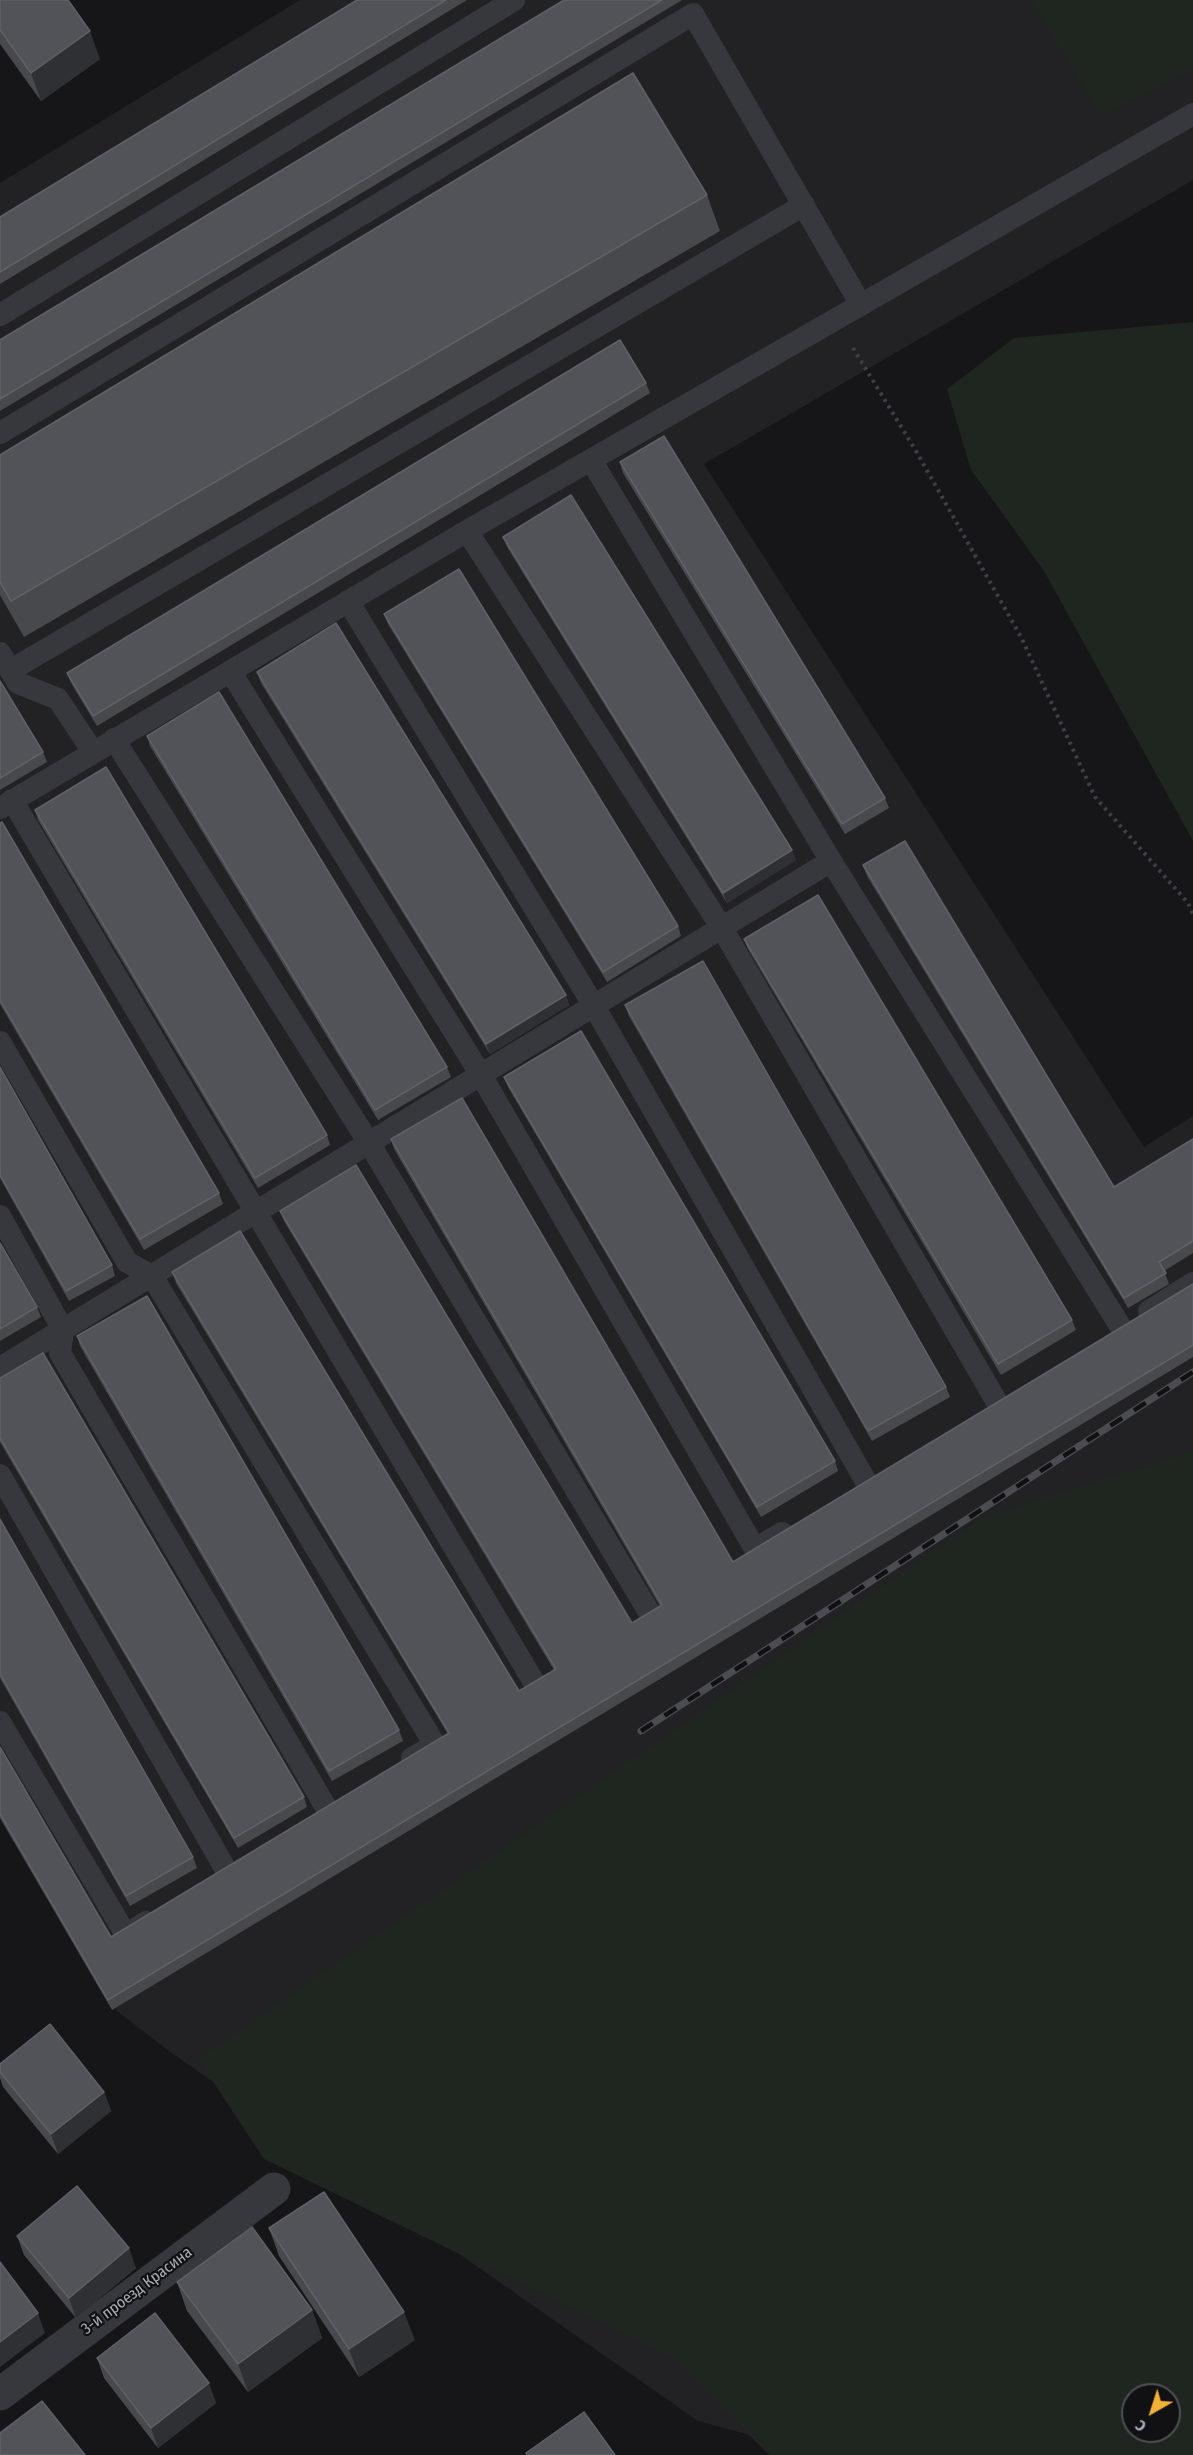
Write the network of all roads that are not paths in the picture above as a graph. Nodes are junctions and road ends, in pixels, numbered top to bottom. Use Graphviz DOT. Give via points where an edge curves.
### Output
graph roads {
  1 [pos="513,0"];
  2 [pos="1193,114"];
  3 [pos="804,205"];
  4 [pos="861,305"];
  5 [pos="0,315"];
  6 [pos="0,433"];
  7 [pos="591,460"];
  8 [pos="467,531"];
  9 [pos="348,601"];
  10 [pos="5,661"];
  11 [pos="230,671"];
  12 [pos="114,740"];
  13 [pos="93,752"];
  14 [pos="6,804"];
  15 [pos="831,861"];
  16 [pos="722,928"];
  17 [pos="594,1006"];
  18 [pos="0,1042"];
  19 [pos="481,1075"];
  20 [pos="369,1143"];
  21 [pos="255,1213"];
  22 [pos="0,1216"];
  23 [pos="152,1276"];
  24 [pos="1193,1283"];
  25 [pos="63,1330"];
  26 [pos="0,1368"];
  27 [pos="978,1416"];
  28 [pos="888,1472"];
  29 [pos="0,1475"];
  30 [pos="868,1485"];
  31 [pos="847,1496"];
  32 [pos="796,1526"];
  33 [pos="652,1617"];
  34 [pos="535,1684"];
  35 [pos="0,1722"];
  36 [pos="396,1768"];
  37 [pos="347,1797"];
  38 [pos="327,1809"];
  39 [pos="307,1821"];
  40 [pos="246,1858"];
  41 [pos="226,1870"];
  42 [pos="206,1883"];
  43 [pos="166,1909"];
  44 [pos="274,2189"];
  45 [pos="0,2394"];
  1 -- 5 [label="lane"];
  2 -- 4 [label="lane"];
  3 -- 4 [label="lane"];
  3 -- 6 [label="lane" via="693,14"];
  3 -- 10 [label="lane"];
  4 -- 7 [label="lane"];
  7 -- 8 [label="lane"];
  7 -- 15 [label="lane"];
  8 -- 9 [label="lane"];
  8 -- 16 [label="lane"];
  9 -- 11 [label="lane"];
  9 -- 17 [label="lane"];
  10 -- 13 [label="lane" via="18,683 58,699"];
  11 -- 12 [label="lane"];
  11 -- 19 [label="lane"];
  12 -- 13 [label="lane"];
  12 -- 20 [label="lane"];
  13 -- 14 [label="lane"];
  14 -- 21 [label="lane"];
  15 -- 16 [label="lane"];
  15 -- 24 [label="lane" via="1113,1335"];
  16 -- 17 [label="lane"];
  16 -- 27 [label="lane" via="1007,1398"];
  17 -- 19 [label="lane"];
  17 -- 30 [label="lane"];
  18 -- 23 [label="lane" via="127,1262"];
  19 -- 20 [label="lane"];
  19 -- 32 [label="lane" via="755,1549"];
  20 -- 21 [label="lane"];
  20 -- 33 [label="lane"];
  21 -- 23 [label="lane"];
  21 -- 34 [label="lane"];
  22 -- 25 [label="lane"];
  23 -- 25 [label="lane"];
  23 -- 36 [label="lane" via="435,1744"];
  25 -- 26 [label="lane"];
  25 -- 38 [label="lane" via="60,1353"];
  28 -- 30 [label="lane"];
  29 -- 41 [label="lane"];
  30 -- 31 [label="lane"];
  35 -- 43 [label="lane" via="126,1935"];
  37 -- 38 [label="lane"];
  38 -- 39 [label="lane"];
  40 -- 41 [label="lane"];
  41 -- 42 [label="lane"];
  44 -- 45 [label="street, 3-й проезд Красина"];
}
